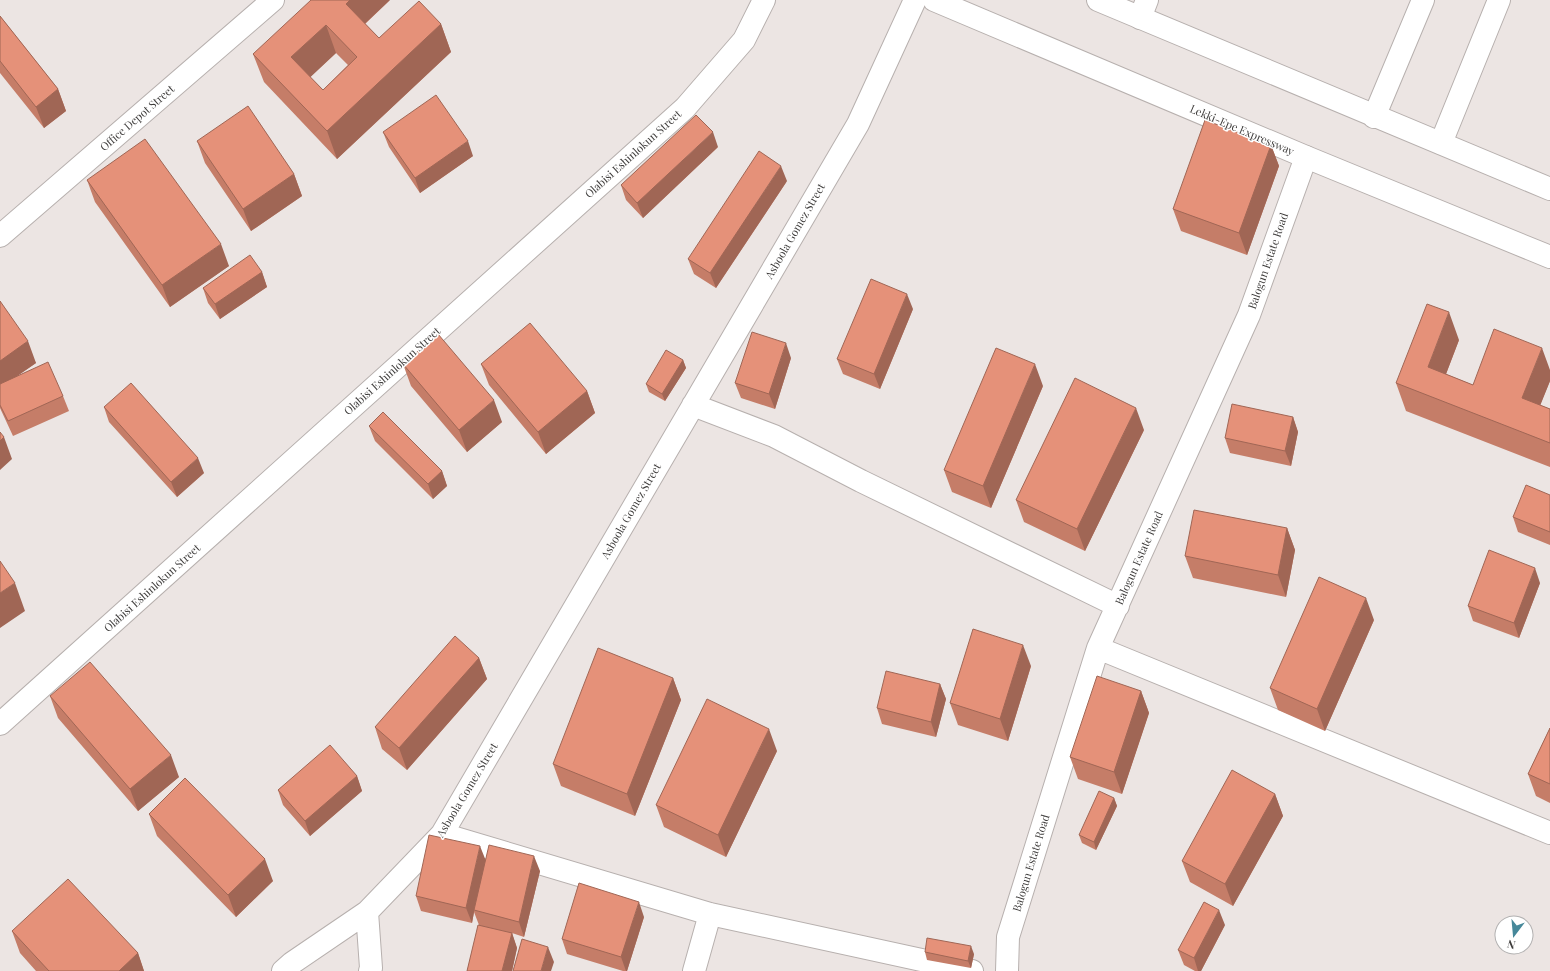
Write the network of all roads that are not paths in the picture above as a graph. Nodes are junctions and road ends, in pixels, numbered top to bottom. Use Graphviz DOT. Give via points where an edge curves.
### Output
graph roads {
  1 [pos="273,0"];
  2 [pos="764,0"];
  3 [pos="915,0"];
  4 [pos="934,0"];
  5 [pos="1098,0"];
  6 [pos="1423,0"];
  7 [pos="1499,0"];
  8 [pos="1144,9"];
  9 [pos="1374,117"];
  10 [pos="1441,143"];
  11 [pos="1306,157"];
  12 [pos="1550,189"];
  13 [pos="0,236"];
  14 [pos="1550,257"];
  15 [pos="693,405"];
  16 [pos="1118,606"];
  17 [pos="1098,648"];
  18 [pos="0,724"];
  19 [pos="1550,833"];
  20 [pos="442,834"];
  21 [pos="367,912"];
  22 [pos="710,914"];
  23 [pos="283,971"];
  24 [pos="370,971"];
  25 [pos="694,971"];
  26 [pos="972,971"];
  27 [pos="1007,971"];
  1 -- 13 [label="main road, Office Depot Street"];
  2 -- 18 [label="main road, Olabisi Eshinlokun Street" via="744,40 685,108"];
  3 -- 15 [label="main road, Asboola Gomez Street" via="858,124"];
  4 -- 11 [label="main road, Lekki-Epe Expressway"];
  5 -- 8 [label="main road"];
  6 -- 9 [label="main road"];
  7 -- 10 [label="main road"];
  8 -- 9 [label="main road"];
  9 -- 10 [label="main road"];
  10 -- 12 [label="main road"];
  11 -- 14 [label="main road, Lekki-Epe Expressway"];
  11 -- 16 [label="main road, Balogun Estate Road" via="1249,315"];
  15 -- 16 [label="main road" via="774,436"];
  15 -- 20 [label="main road, Asboola Gomez Street"];
  16 -- 17 [label="main road, Balogun Estate Road"];
  17 -- 19 [label="main road"];
  17 -- 27 [label="main road, Balogun Estate Road" via="1008,937"];
  20 -- 21 [label="main road, Asboola Gomez Street"];
  20 -- 22 [label="main road"];
  21 -- 23 [label="main road, Asboola Gomez Street"];
  21 -- 24 [label="main road"];
  22 -- 25 [label="main road"];
  22 -- 26 [label="main road"];
}
